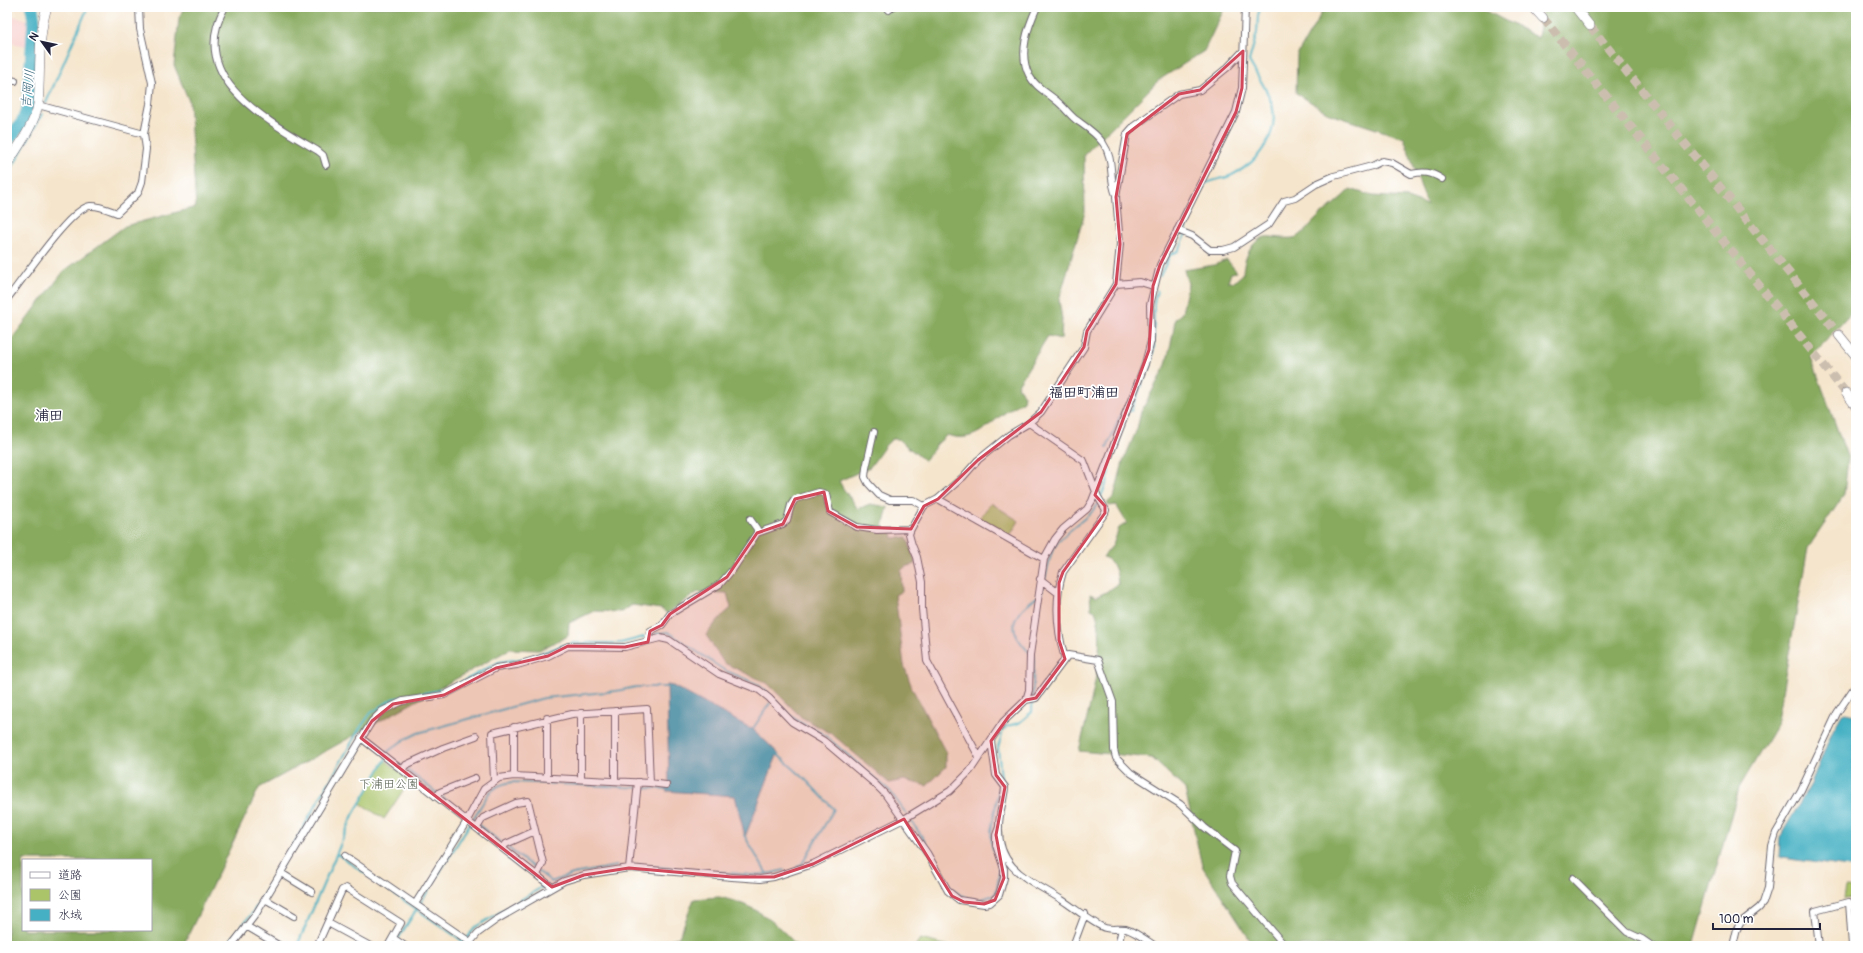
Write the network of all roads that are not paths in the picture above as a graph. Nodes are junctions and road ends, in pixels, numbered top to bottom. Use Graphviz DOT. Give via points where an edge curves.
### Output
graph roads {
  1 [pos="47,7"];
  2 [pos="139,7"];
  3 [pos="225,7"];
  4 [pos="1037,7"];
  5 [pos="1246,7"];
  6 [pos="1533,7"];
  7 [pos="1575,7"];
  8 [pos="1543,18"];
  9 [pos="1590,26"];
  10 [pos="1243,51"];
  11 [pos="7,79"];
  12 [pos="15,81"];
  13 [pos="38,105"];
  14 [pos="144,134"];
  15 [pos="7,164"];
  16 [pos="326,165"];
  17 [pos="1442,179"];
  18 [pos="1116,197"];
  19 [pos="1183,232"];
  20 [pos="1116,284"];
  21 [pos="1153,286"];
  22 [pos="7,299"];
  23 [pos="1839,335"];
  24 [pos="1856,356"];
  25 [pos="1846,393"];
  26 [pos="1856,406"];
  27 [pos="1029,423"];
  28 [pos="874,432"];
  29 [pos="1098,497"];
  30 [pos="938,499"];
  31 [pos="924,506"];
  32 [pos="750,519"];
  33 [pos="911,529"];
  34 [pos="757,533"];
  35 [pos="1044,559"];
  36 [pos="1044,581"];
  37 [pos="1057,592"];
  38 [pos="648,641"];
  39 [pos="1065,659"];
  40 [pos="1856,685"];
  41 [pos="1031,699"];
  42 [pos="615,711"];
  43 [pos="581,713"];
  44 [pos="547,718"];
  45 [pos="514,727"];
  46 [pos="476,736"];
  47 [pos="361,738"];
  48 [pos="991,741"];
  49 [pos="979,756"];
  50 [pos="403,768"];
  51 [pos="514,776"];
  52 [pos="548,777"];
  53 [pos="475,778"];
  54 [pos="581,779"];
  55 [pos="615,780"];
  56 [pos="494,781"];
  57 [pos="650,782"];
  58 [pos="638,784"];
  59 [pos="666,785"];
  60 [pos="437,795"];
  61 [pos="904,820"];
  62 [pos="472,823"];
  63 [pos="999,827"];
  64 [pos="535,831"];
  65 [pos="504,847"];
  66 [pos="346,856"];
  67 [pos="629,868"];
  68 [pos="281,873"];
  69 [pos="538,873"];
  70 [pos="1573,878"];
  71 [pos="550,885"];
  72 [pos="312,892"];
  73 [pos="265,899"];
  74 [pos="1856,901"];
  75 [pos="1848,902"];
  76 [pos="418,905"];
  77 [pos="1085,914"];
  78 [pos="294,916"];
  79 [pos="328,923"];
  80 [pos="246,926"];
  81 [pos="1122,929"];
  82 [pos="395,940"];
  83 [pos="467,941"];
  84 [pos="231,946"];
  85 [pos="280,946"];
  86 [pos="317,946"];
  87 [pos="370,946"];
  88 [pos="388,946"];
  89 [pos="405,946"];
  90 [pos="1073,946"];
  91 [pos="1118,946"];
  92 [pos="1155,946"];
  93 [pos="1286,946"];
  94 [pos="1652,946"];
  95 [pos="1733,946"];
  96 [pos="1819,946"];
  97 [pos="1852,946"];
  1 -- 13 [label="main road" via="42,34"];
  2 -- 14 [label="street" via="140,29 152,83"];
  3 -- 16 [label="street" via="214,39 220,68 230,88 258,113 318,151"];
  4 -- 18 [label="street" via="1025,40 1029,74 1040,88 1094,132 1104,144 1112,163 1111,183"];
  5 -- 10 [label="street"];
  6 -- 8 [label="main road"];
  7 -- 9 [label="main road"];
  10 -- 18 [label="street" via="1200,90 1179,94 1134,126 1126,139"];
  10 -- 19 [label="street" via="1242,88 1236,112"];
  11 -- 12 [label="street"];
  13 -- 14 [label="street"];
  13 -- 15 [label="main road" via="22,140"];
  14 -- 22 [label="street" via="146,149 138,193 117,212 90,206 79,211 63,226"];
  17 -- 19 [label="street" via="1424,171 1411,174 1392,163 1382,161 1334,176 1295,198 1284,201 1269,224 1234,247 1210,250"];
  18 -- 20 [label="street" via="1120,244"];
  19 -- 21 [label="street" via="1160,265"];
  20 -- 21 [label="street" via="1140,282"];
  20 -- 27 [label="street" via="1087,331 1084,347 1041,412"];
  21 -- 29 [label="street" via="1149,350"];
  23 -- 24 [label="main road"];
  25 -- 26 [label="main road"];
  27 -- 29 [label="street" via="1084,461"];
  27 -- 30 [label="street" via="1009,435 978,460"];
  28 -- 31 [label="street" via="866,468 865,477 868,483 879,495 890,500 913,500"];
  29 -- 35 [label="street" via="1063,529"];
  29 -- 37 [label="street" via="1106,510 1105,513 1063,572"];
  30 -- 31 [label="street"];
  30 -- 35 [label="street"];
  31 -- 33 [label="street"];
  32 -- 34 [label="street"];
  33 -- 34 [label="street" via="877,530 857,527 829,511 828,497 824,492 819,492 795,500 784,524"];
  33 -- 49 [label="street" via="912,545 922,582 922,609 928,661"];
  34 -- 38 [label="street" via="720,584 670,614 662,625 650,631"];
  35 -- 36 [label="street"];
  36 -- 37 [label="street"];
  36 -- 41 [label="street" via="1038,596 1030,653"];
  37 -- 39 [label="street" via="1059,640"];
  38 -- 47 [label="street" via="625,647 568,646 548,656 517,666 496,668 444,695 393,704 372,721"];
  38 -- 61 [label="street" via="660,638 669,640 719,674 759,690 792,722 824,741 875,784 886,794"];
  39 -- 41 [label="street"];
  39 -- 93 [label="street" via="1068,655 1098,660 1113,702 1116,758 1131,773 1180,804 1235,851 1230,876 1232,883"];
  40 -- 95 [label="street" via="1837,713 1776,833 1772,846 1768,888 1763,902 1760,908 1741,922"];
  41 -- 48 [label="street" via="1003,722"];
  42 -- 43 [label="street"];
  42 -- 55 [label="street"];
  42 -- 57 [label="street" via="647,709"];
  43 -- 44 [label="street"];
  43 -- 54 [label="street"];
  44 -- 45 [label="street"];
  44 -- 52 [label="street"];
  45 -- 51 [label="street"];
  45 -- 56 [label="street" via="492,733"];
  46 -- 50 [label="street" via="443,748"];
  47 -- 50 [label="street"];
  47 -- 68 [label="street"];
  48 -- 49 [label="street"];
  48 -- 63 [label="street" via="998,780 1003,784 1004,790"];
  49 -- 61 [label="street" via="960,783"];
  50 -- 60 [label="street"];
  51 -- 52 [label="street"];
  51 -- 56 [label="street" via="505,776"];
  52 -- 54 [label="street"];
  53 -- 60 [label="street"];
  54 -- 55 [label="street"];
  55 -- 58 [label="street"];
  56 -- 62 [label="street" via="484,789"];
  57 -- 58 [label="street"];
  57 -- 59 [label="street"];
  58 -- 67 [label="street"];
  60 -- 62 [label="street"];
  61 -- 63 [label="street" via="927,853 948,891 964,902 984,904 995,900 999,895 1004,878 1004,869 996,845"];
  61 -- 67 [label="street" via="814,864 774,877 760,879"];
  62 -- 64 [label="street" via="516,803 528,801"];
  62 -- 65 [label="street"];
  62 -- 76 [label="street"];
  63 -- 77 [label="street" via="1003,848 1012,868 1024,878"];
  64 -- 65 [label="street"];
  64 -- 69 [label="street" via="543,863"];
  65 -- 69 [label="street"];
  66 -- 76 [label="street"];
  67 -- 71 [label="street" via="584,875"];
  68 -- 72 [label="street"];
  68 -- 73 [label="street"];
  69 -- 71 [label="street"];
  70 -- 94 [label="street" via="1628,932"];
  71 -- 83 [label="street"];
  73 -- 78 [label="street"];
  73 -- 80 [label="street"];
  74 -- 75 [label="street"];
  75 -- 96 [label="street" via="1816,911"];
  75 -- 97 [label="street"];
  76 -- 83 [label="street"];
  77 -- 81 [label="street" via="1104,928"];
  77 -- 90 [label="street"];
  79 -- 82 [label="street" via="342,890 346,888 401,923"];
  79 -- 86 [label="street"];
  79 -- 87 [label="street"];
  80 -- 84 [label="street"];
  80 -- 85 [label="street"];
  81 -- 91 [label="street"];
  81 -- 92 [label="street"];
  82 -- 88 [label="street"];
  82 -- 89 [label="street"];
}
